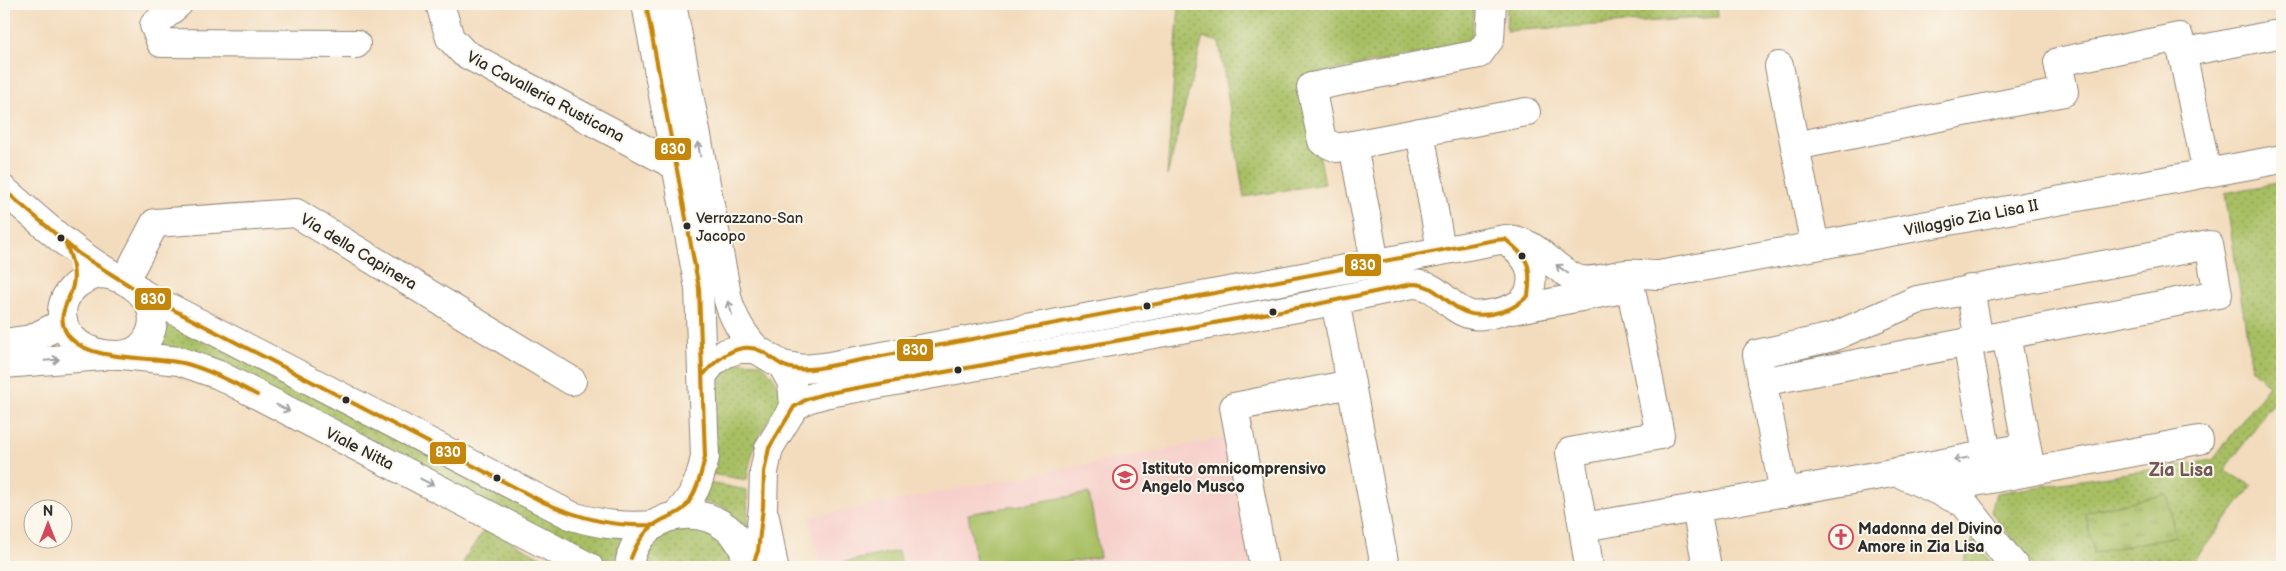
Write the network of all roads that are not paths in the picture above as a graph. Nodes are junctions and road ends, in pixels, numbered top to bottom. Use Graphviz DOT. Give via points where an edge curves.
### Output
graph roads {
  1 [pos="178,4"];
  2 [pos="440,4"];
  3 [pos="646,4"];
  4 [pos="672,4"];
  5 [pos="1492,4"];
  6 [pos="2273,35"];
  7 [pos="356,44"];
  8 [pos="2182,52"];
  9 [pos="1779,66"];
  10 [pos="1526,112"];
  11 [pos="1420,132"];
  12 [pos="1353,145"];
  13 [pos="1795,146"];
  14 [pos="2282,159"];
  15 [pos="676,166"];
  16 [pos="2206,173"];
  17 [pos="4,190"];
  18 [pos="1505,239"];
  19 [pos="66,244"];
  20 [pos="1815,246"];
  21 [pos="1441,250"];
  22 [pos="1375,263"];
  23 [pos="1629,281"];
  24 [pos="128,284"];
  25 [pos="72,288"];
  26 [pos="1970,289"];
  27 [pos="1335,301"];
  28 [pos="1512,310"];
  29 [pos="63,323"];
  30 [pos="2006,335"];
  31 [pos="1973,341"];
  32 [pos="4,343"];
  33 [pos="756,349"];
  34 [pos="115,355"];
  35 [pos="4,364"];
  36 [pos="782,365"];
  37 [pos="703,375"];
  38 [pos="572,381"];
  39 [pos="1762,382"];
  40 [pos="1351,384"];
  41 [pos="794,407"];
  42 [pos="2199,440"];
  43 [pos="1988,454"];
  44 [pos="2029,459"];
  45 [pos="1898,472"];
  46 [pos="1937,489"];
  47 [pos="1784,493"];
  48 [pos="763,507"];
  49 [pos="1696,508"];
  50 [pos="665,520"];
  51 [pos="1583,527"];
  52 [pos="589,567"];
  53 [pos="629,567"];
  54 [pos="750,567"];
  55 [pos="774,567"];
  56 [pos="1264,567"];
  57 [pos="1385,567"];
  58 [pos="1589,567"];
  59 [pos="1707,567"];
  60 [pos="2015,567"];
  1 -- 7 [label="street" via="154,25 161,43"];
  2 -- 15 [label="street, Via Cavalleria Rusticana" via="450,38 464,53"];
  3 -- 15 [label="street"];
  33 -- 4 [label="street, one-way" via="742,333 728,300"];
  5 -- 12 [label="street" via="1490,39 1479,54 1311,86 1322,141 1336,148"];
  6 -- 8 [label="street"];
  8 -- 13 [label="street" via="2179,38 2058,62 2064,92"];
  8 -- 16 [label="street"];
  9 -- 13 [label="street"];
  10 -- 11 [label="street"];
  11 -- 12 [label="street"];
  11 -- 21 [label="street"];
  12 -- 22 [label="street"];
  13 -- 20 [label="street"];
  14 -- 16 [label="street, Villaggio Zia Lisa II"];
  15 -- 37 [label="street" via="699,288"];
  16 -- 20 [label="street, Villaggio Zia Lisa II"];
  17 -- 19 [label="street"];
  18 -- 21 [label="street"];
  23 -- 18 [label="street, one-way" via="1574,278 1528,244 1517,239"];
  18 -- 28 [label="street" via="1526,260 1531,273 1528,296"];
  19 -- 24 [label="street"];
  19 -- 25 [label="street" via="72,258"];
  20 -- 23 [label="street, Villaggio Zia Lisa II"];
  21 -- 22 [label="street"];
  22 -- 36 [label="street" via="824,367 804,369"];
  23 -- 28 [label="street"];
  23 -- 51 [label="street" via="1660,435 1570,452"];
  24 -- 25 [label="street" via="101,274 82,280"];
  24 -- 34 [label="street" via="150,302 153,311 151,333 140,348"];
  24 -- 38 [label="street, Via della Capinera" via="156,224 296,213"];
  24 -- 50 [label="street" via="565,512 600,524 620,526"];
  25 -- 29 [label="street" via="64,306"];
  26 -- 30 [label="street" via="2209,245 2218,294"];
  26 -- 31 [label="street"];
  26 -- 39 [label="street" via="1918,300 1833,337 1757,354"];
  27 -- 28 [label="street" via="1424,284 1466,314 1478,316"];
  27 -- 40 [label="street"];
  27 -- 41 [label="street" via="824,394"];
  29 -- 32 [label="street" via="32,338"];
  29 -- 34 [label="street" via="72,340 80,346 93,352"];
  30 -- 31 [label="street"];
  30 -- 44 [label="street"];
  31 -- 39 [label="street"];
  31 -- 43 [label="street"];
  33 -- 36 [label="street"];
  33 -- 37 [label="street" via="726,352"];
  35 -- 34 [label="street, Viale Nitta, one-way"];
  34 -- 52 [label="street, Viale Nitta, one-way" via="155,357 219,376"];
  36 -- 41 [label="street" via="792,383"];
  37 -- 50 [label="street" via="705,457 701,476 692,497"];
  39 -- 47 [label="street"];
  40 -- 56 [label="street" via="1234,407"];
  40 -- 57 [label="street"];
  41 -- 48 [label="street" via="769,448 764,472"];
  42 -- 44 [label="street"];
  43 -- 44 [label="street"];
  43 -- 45 [label="street, one-way"];
  44 -- 46 [label="street"];
  45 -- 46 [label="street"];
  45 -- 47 [label="street"];
  46 -- 60 [label="street" via="1964,503"];
  47 -- 49 [label="street"];
  48 -- 54 [label="street" via="758,551"];
  48 -- 55 [label="street"];
  49 -- 51 [label="street"];
  49 -- 59 [label="street"];
  50 -- 53 [label="street" via="638,541"];
  50 -- 54 [label="street" via="686,514 708,517 727,528 741,545"];
  51 -- 58 [label="street"];
}
